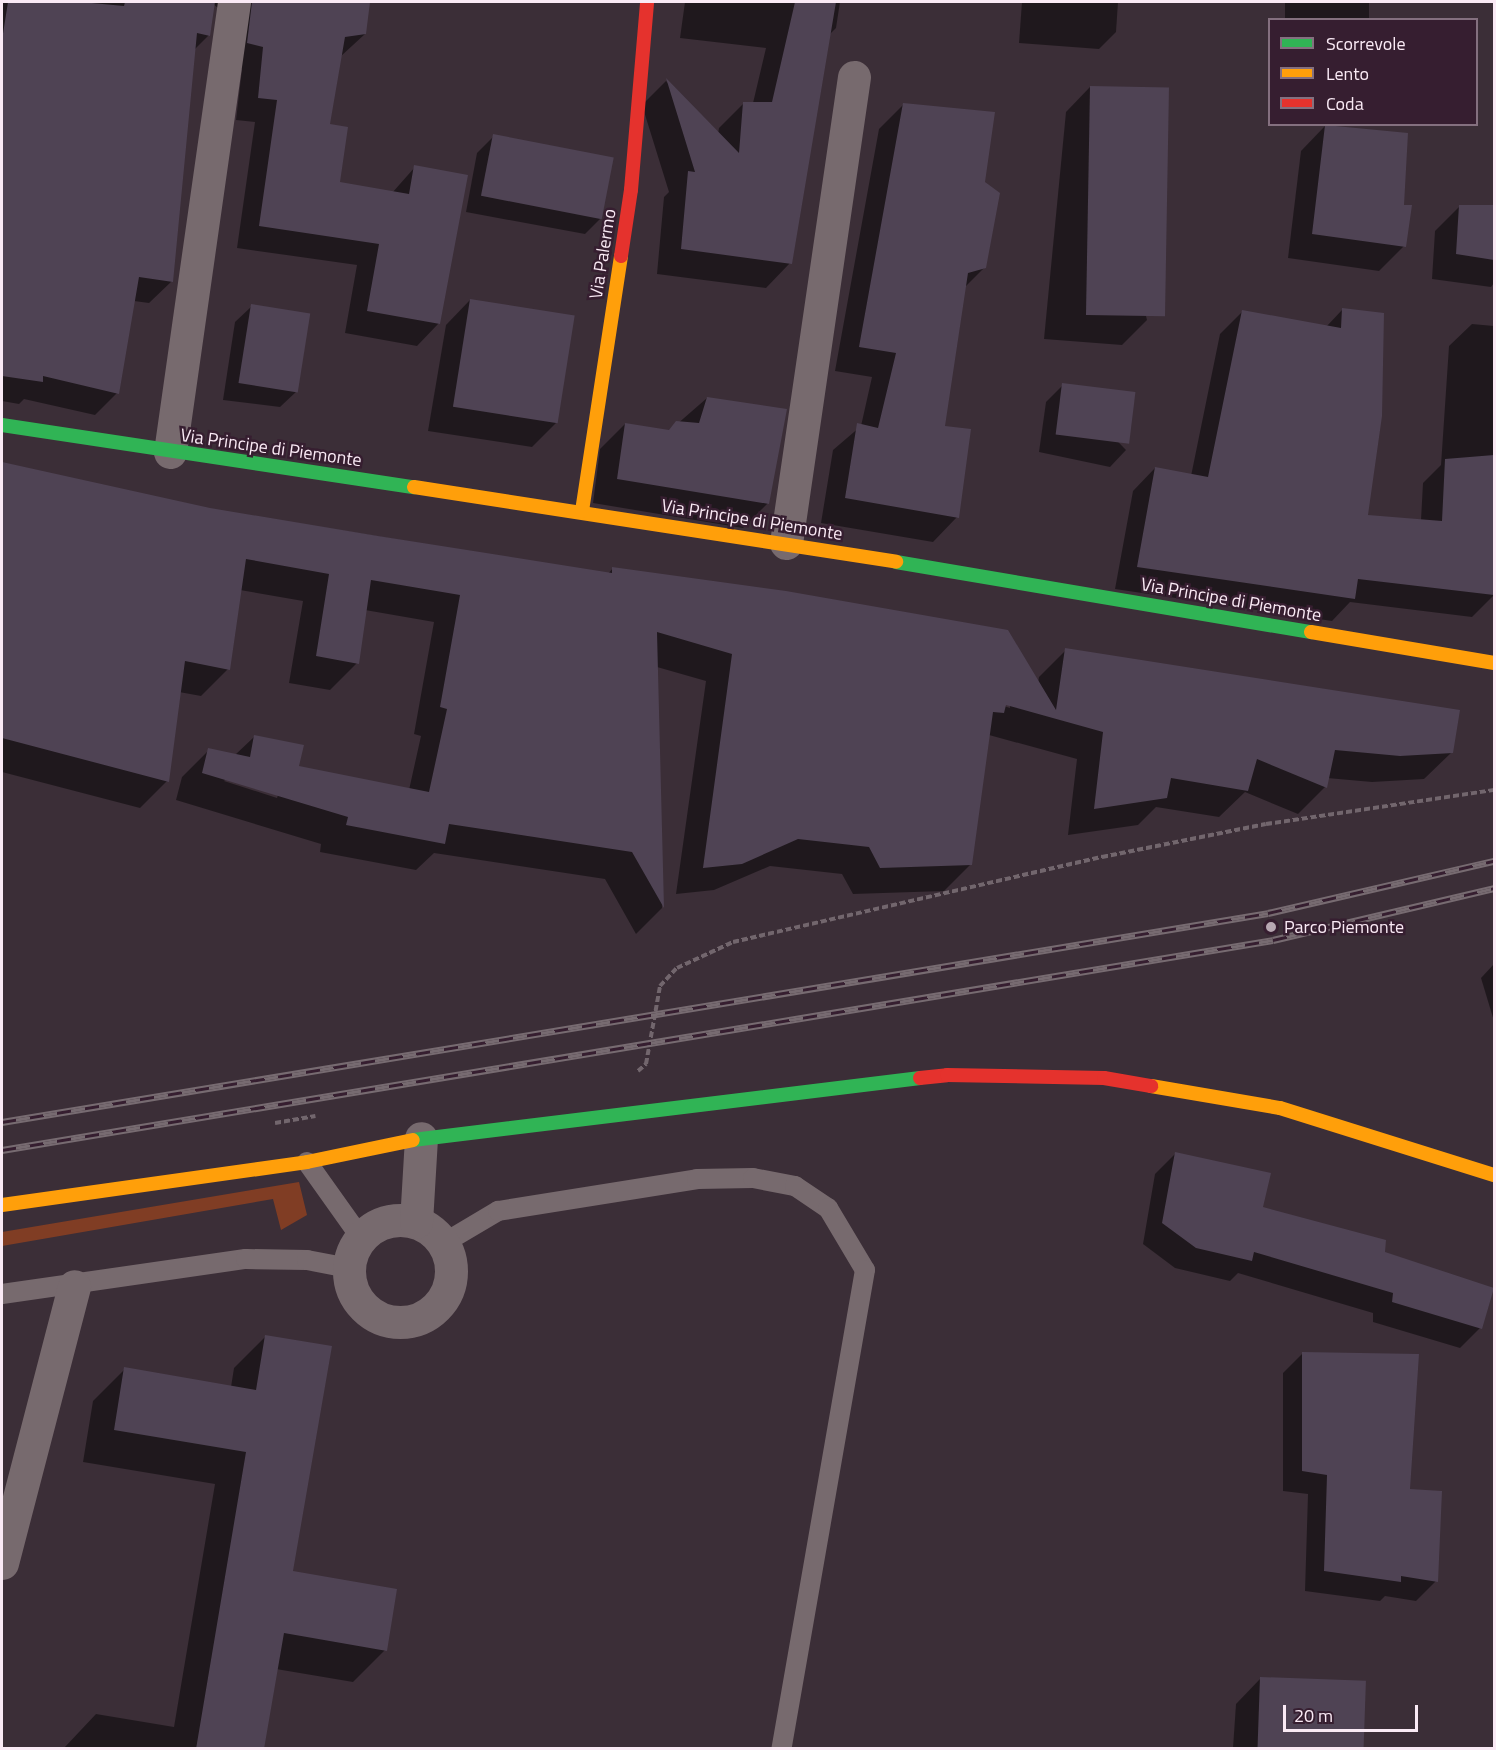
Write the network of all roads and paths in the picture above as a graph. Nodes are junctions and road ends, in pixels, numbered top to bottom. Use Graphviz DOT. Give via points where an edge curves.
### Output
graph roads {
  1 [pos="234,2"];
  2 [pos="647,2"];
  3 [pos="854,77"];
  4 [pos="2,425"];
  5 [pos="170,452"];
  6 [pos="582,511"];
  7 [pos="786,543"];
  8 [pos="1494,663"];
  9 [pos="1494,790"];
  10 [pos="633,1076"];
  11 [pos="421,1138"];
  12 [pos="307,1162"];
  13 [pos="1494,1175"];
  14 [pos="2,1205"];
  15 [pos="416,1222"];
  16 [pos="361,1238"];
  17 [pos="444,1243"];
  18 [pos="349,1268"];
  19 [pos="74,1286"];
  20 [pos="2,1294"];
  21 [pos="2,1563"];
  22 [pos="782,1749"];
  1 -- 5 [label="street"];
  2 -- 6 [label="street, Via Palermo" via="631,190"];
  3 -- 7 [label="street"];
  4 -- 5 [label="street, Via Principe di Piemonte"];
  5 -- 6 [label="street, Via Principe di Piemonte"];
  6 -- 7 [label="street, Via Principe di Piemonte"];
  7 -- 8 [label="street, Via Principe di Piemonte"];
  9 -- 10 [label="path" via="1219,833 733,942 677,968 660,986 646,1064"];
  11 -- 12 [label="street"];
  11 -- 13 [label="street" via="947,1076 1104,1078 1280,1108"];
  11 -- 15 [label="street"];
  12 -- 14 [label="street"];
  12 -- 16 [label="lane"];
  15 -- 16 [label="street" via="386,1221"];
  15 -- 17 [label="street"];
  16 -- 18 [label="street" via="352,1252"];
  17 -- 18 [label="street" via="451,1258 449,1290 441,1304 414,1321 382,1320 367,1311 350,1285"];
  17 -- 22 [label="lane" via="498,1211 697,1179 753,1178 795,1186 828,1208 865,1270"];
  18 -- 19 [label="lane" via="307,1260 246,1259"];
  19 -- 20 [label="lane"];
  19 -- 21 [label="street"];
}
